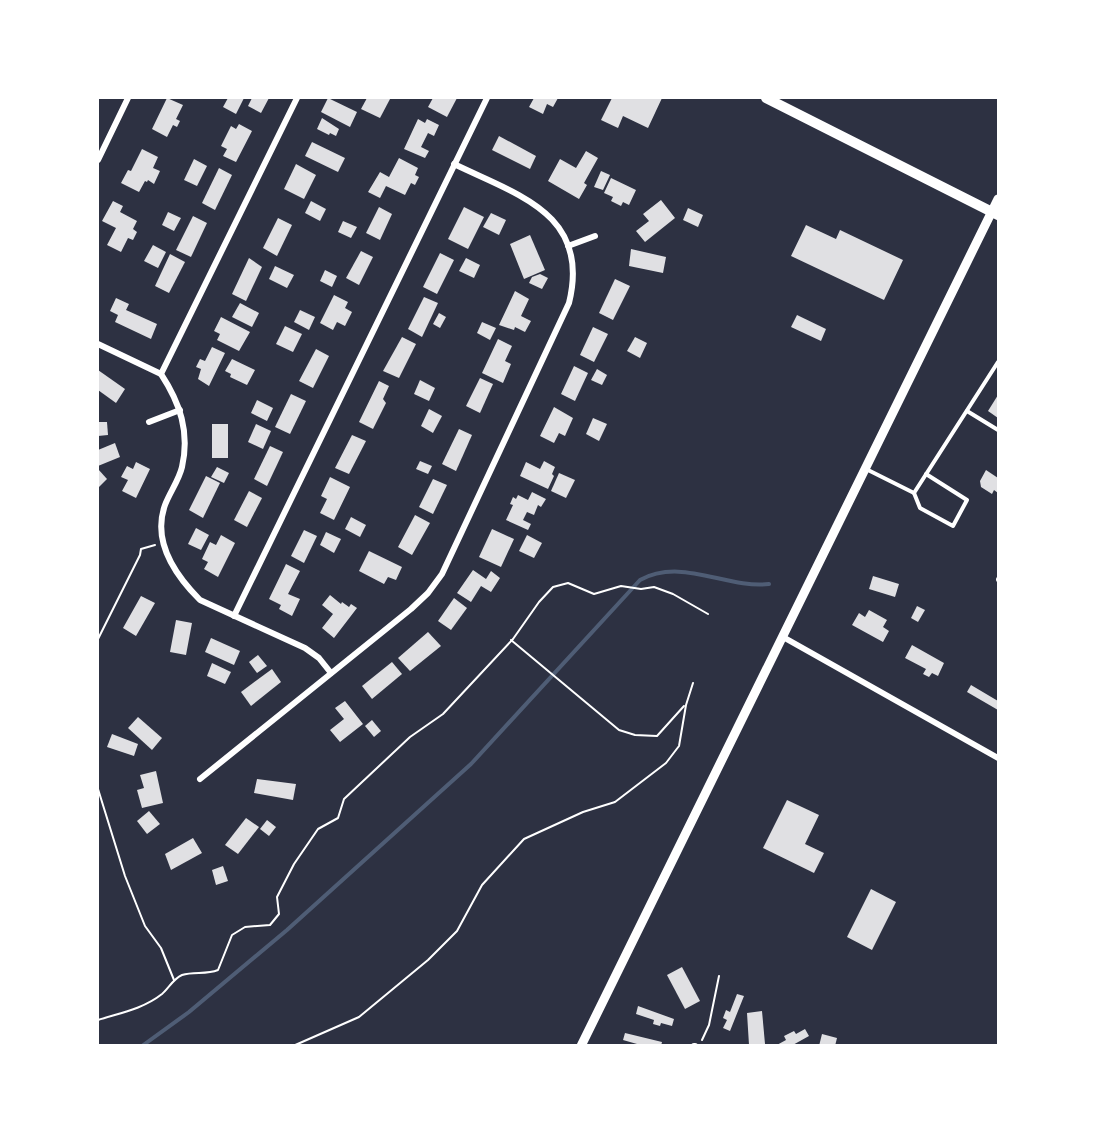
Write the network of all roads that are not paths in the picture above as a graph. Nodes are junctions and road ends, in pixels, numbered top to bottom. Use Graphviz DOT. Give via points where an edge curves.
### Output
graph roads {
  1 [pos="128,98"];
  2 [pos="297,98"];
  3 [pos="487,98"];
  4 [pos="766,98"];
  5 [pos="98,160"];
  6 [pos="454,164"];
  7 [pos="999,199"];
  8 [pos="995,213"];
  9 [pos="595,236"];
  10 [pos="568,246"];
  11 [pos="98,344"];
  12 [pos="999,362"];
  13 [pos="161,374"];
  14 [pos="180,410"];
  15 [pos="966,411"];
  16 [pos="149,422"];
  17 [pos="999,430"];
  18 [pos="866,469"];
  19 [pos="926,474"];
  20 [pos="914,492"];
  21 [pos="234,616"];
  22 [pos="783,637"];
  23 [pos="330,673"];
  24 [pos="999,758"];
  25 [pos="200,779"];
  26 [pos="581,1046"];
  1 -- 5 [label="street"];
  2 -- 13 [label="street"];
  3 -- 6 [label="street"];
  4 -- 8 [label="main road"];
  6 -- 10 [label="street" via="534,203 549,215"];
  6 -- 21 [label="street"];
  7 -- 8 [label="street"];
  8 -- 18 [label="street"];
  9 -- 10 [label="street"];
  10 -- 23 [label="street" via="574,269 569,303 442,574 411,609"];
  11 -- 13 [label="street"];
  12 -- 15 [label="lane"];
  13 -- 14 [label="street"];
  14 -- 16 [label="street"];
  14 -- 21 [label="street" via="184,452 181,470 164,507 160,526 163,543 167,558 188,588 200,600"];
  15 -- 17 [label="lane"];
  15 -- 19 [label="lane"];
  18 -- 20 [label="lane"];
  18 -- 22 [label="street"];
  19 -- 20 [label="lane"];
  19 -- 20 [label="lane" via="967,500 952,526 920,508"];
  21 -- 23 [label="street" via="304,648 319,658"];
  22 -- 24 [label="street"];
  22 -- 26 [label="street"];
  23 -- 25 [label="street"];
}
